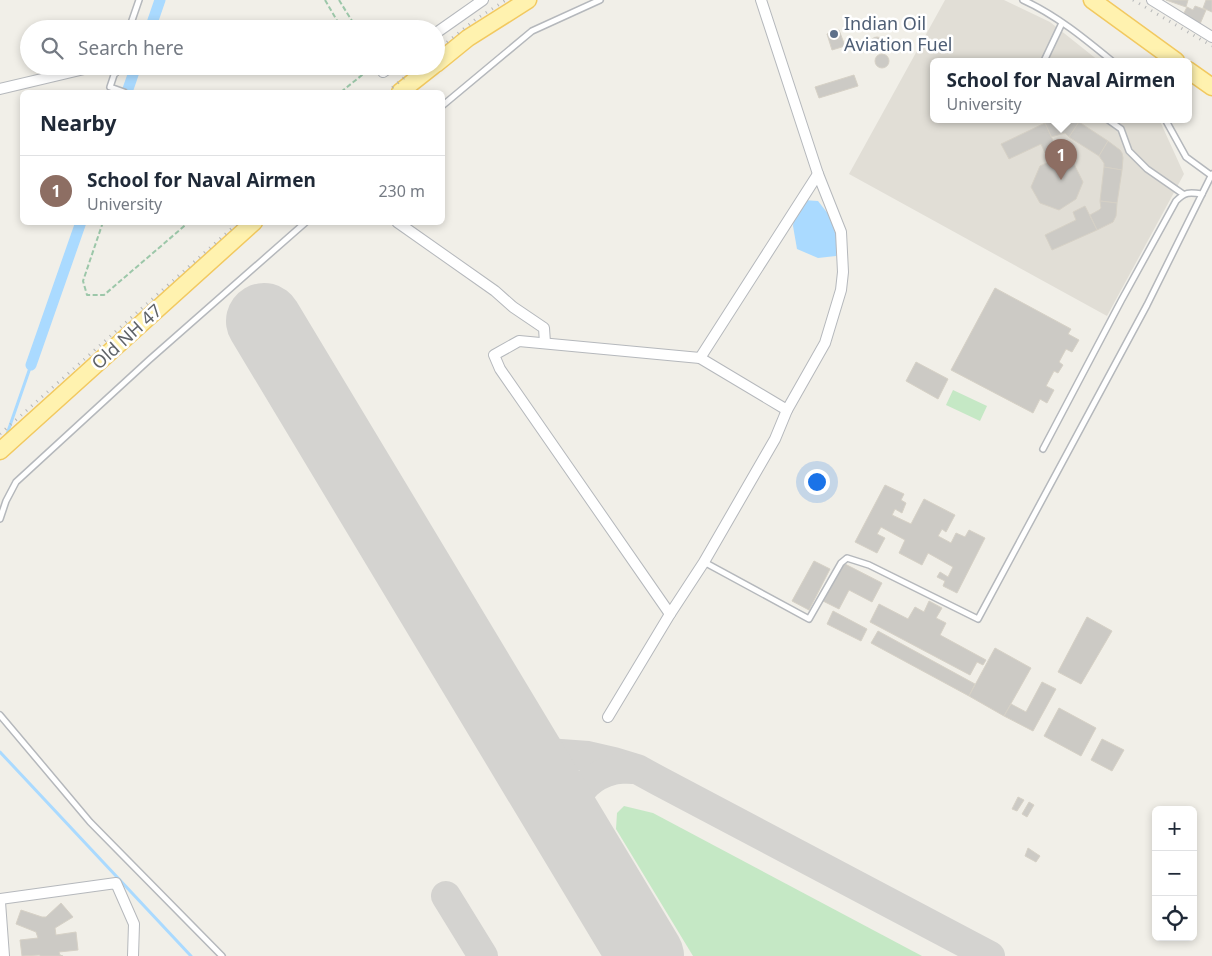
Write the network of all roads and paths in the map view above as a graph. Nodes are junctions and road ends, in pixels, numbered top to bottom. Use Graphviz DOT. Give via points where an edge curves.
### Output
graph roads {
  1 [pos="139,0"];
  2 [pos="325,0"];
  3 [pos="339,0"];
  4 [pos="483,0"];
  5 [pos="528,0"];
  6 [pos="600,0"];
  7 [pos="761,0"];
  8 [pos="1023,0"];
  9 [pos="1092,0"];
  10 [pos="1152,0"];
  11 [pos="132,20"];
  12 [pos="337,20"];
  13 [pos="351,20"];
  14 [pos="1062,23"];
  15 [pos="445,27"];
  16 [pos="1212,37"];
  17 [pos="445,57"];
  18 [pos="1045,58"];
  19 [pos="1108,58"];
  20 [pos="1172,58"];
  21 [pos="1192,73"];
  22 [pos="59,75"];
  23 [pos="111,75"];
  24 [pos="362,75"];
  25 [pos="422,75"];
  26 [pos="1212,87"];
  27 [pos="0,89"];
  28 [pos="118,90"];
  29 [pos="343,90"];
  30 [pos="403,90"];
  31 [pos="445,104"];
  32 [pos="1113,123"];
  33 [pos="1168,123"];
  34 [pos="818,174"];
  35 [pos="1212,175"];
  36 [pos="1183,194"];
  37 [pos="1202,194"];
  38 [pos="102,225"];
  39 [pos="186,225"];
  40 [pos="251,225"];
  41 [pos="303,225"];
  42 [pos="401,225"];
  43 [pos="545,343"];
  44 [pos="700,358"];
  45 [pos="787,410"];
  46 [pos="1043,449"];
  47 [pos="0,451"];
  48 [pos="0,519"];
  49 [pos="704,562"];
  50 [pos="670,614"];
  51 [pos="0,715"];
  52 [pos="608,717"];
  53 [pos="0,899"];
  54 [pos="0,902"];
  55 [pos="4,956"];
  56 [pos="133,956"];
  57 [pos="222,956"];
  1 -- 11 [label="lane"];
  2 -- 12 [label="path"];
  3 -- 13 [label="path"];
  4 -- 15 [label="street"];
  5 -- 17 [label="main road"];
  6 -- 31 [label="lane" via="532,31"];
  7 -- 34 [label="street"];
  8 -- 14 [label="lane"];
  9 -- 20 [label="main road"];
  10 -- 16 [label="street"];
  14 -- 18 [label="lane"];
  14 -- 19 [label="lane"];
  21 -- 26 [label="main road"];
  22 -- 27 [label="street"];
  23 -- 28 [label="lane" via="110,87"];
  24 -- 29 [label="path"];
  25 -- 30 [label="main road"];
  32 -- 36 [label="lane" via="1121,129 1129,151 1147,170"];
  33 -- 35 [label="lane" via="1186,158"];
  34 -- 44 [label="street"];
  34 -- 45 [label="street" via="841,232 841,290 825,343"];
  35 -- 37 [label="lane"];
  36 -- 37 [label="lane"];
  36 -- 46 [label="lane" via="1126,292"];
  37 -- 49 [label="lane" via="1147,305 978,618 870,565 847,558 809,619"];
  38 -- 39 [label="path" via="83,281 87,295 104,295"];
  40 -- 47 [label="main road, Old NH 47"];
  41 -- 48 [label="lane" via="16,482"];
  42 -- 43 [label="street" via="544,328"];
  43 -- 44 [label="street"];
  43 -- 50 [label="street" via="519,341 494,355 500,369"];
  44 -- 45 [label="street"];
  45 -- 49 [label="street" via="775,439"];
  49 -- 50 [label="street"];
  50 -- 52 [label="street"];
  51 -- 57 [label="lane" via="90,822"];
  53 -- 56 [label="street" via="116,883 134,924"];
  54 -- 55 [label="street"];
}
